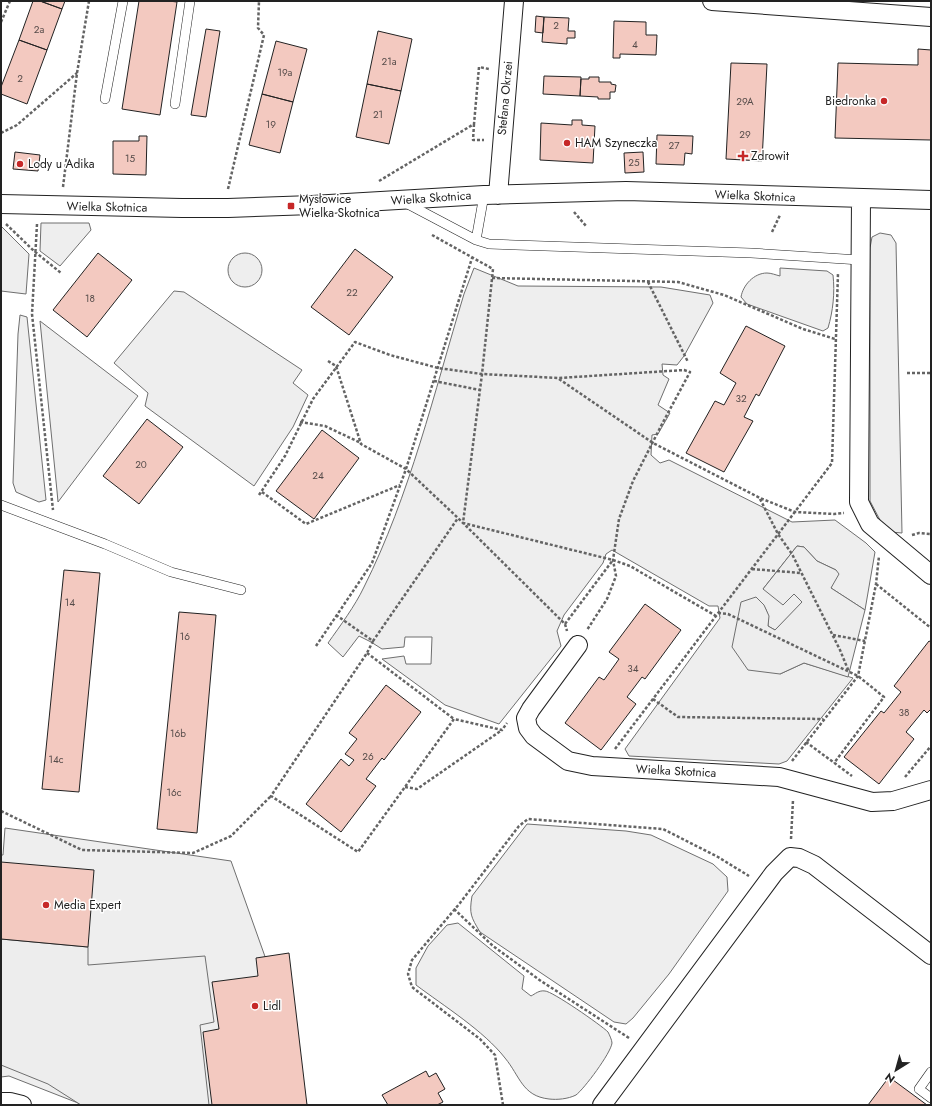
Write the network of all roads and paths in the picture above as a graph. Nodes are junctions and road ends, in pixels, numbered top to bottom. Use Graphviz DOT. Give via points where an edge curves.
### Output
graph roads {
  1 [pos="10,1"];
  2 [pos="89,1"];
  3 [pos="123,1"];
  4 [pos="190,1"];
  5 [pos="259,1"];
  6 [pos="514,1"];
  7 [pos="712,1"];
  8 [pos="931,16"];
  9 [pos="1,22"];
  10 [pos="495,70"];
  11 [pos="77,73"];
  12 [pos="105,100"];
  13 [pos="175,104"];
  14 [pos="1,133"];
  15 [pos="373,184"];
  16 [pos="63,190"];
  17 [pos="491,195"];
  18 [pos="861,199"];
  19 [pos="401,200"];
  20 [pos="931,200"];
  21 [pos="2,204"];
  22 [pos="228,208"];
  23 [pos="783,208"];
  24 [pos="37,218"];
  25 [pos="426,232"];
  26 [pos="772,232"];
  27 [pos="476,240"];
  28 [pos="34,251"];
  29 [pos="472,258"];
  30 [pos="838,259"];
  31 [pos="860,260"];
  32 [pos="61,273"];
  33 [pos="492,278"];
  34 [pos="648,282"];
  35 [pos="836,339"];
  36 [pos="328,361"];
  37 [pos="688,362"];
  38 [pos="336,366"];
  39 [pos="438,368"];
  40 [pos="907,373"];
  41 [pos="931,373"];
  42 [pos="482,374"];
  43 [pos="559,378"];
  44 [pos="434,381"];
  45 [pos="480,390"];
  46 [pos="300,422"];
  47 [pos="653,442"];
  48 [pos="361,444"];
  49 [pos="406,469"];
  50 [pos="401,484"];
  51 [pos="262,492"];
  52 [pos="259,495"];
  53 [pos="760,498"];
  54 [pos="1,505"];
  55 [pos="862,510"];
  56 [pos="794,512"];
  57 [pos="458,518"];
  58 [pos="463,523"];
  59 [pos="55,525"];
  60 [pos="778,534"];
  61 [pos="883,536"];
  62 [pos="613,560"];
  63 [pos="752,569"];
  64 [pos="801,573"];
  65 [pos="931,575"];
  66 [pos="876,584"];
  67 [pos="241,590"];
  68 [pos="336,615"];
  69 [pos="717,615"];
  70 [pos="564,624"];
  71 [pos="931,628"];
  72 [pos="833,635"];
  73 [pos="372,641"];
  74 [pos="865,641"];
  75 [pos="578,645"];
  76 [pos="316,646"];
  77 [pos="367,653"];
  78 [pos="849,672"];
  79 [pos="858,676"];
  80 [pos="653,699"];
  81 [pos="511,718"];
  82 [pos="454,719"];
  83 [pos="824,720"];
  84 [pos="502,730"];
  85 [pos="806,742"];
  86 [pos="931,746"];
  87 [pos="834,763"];
  88 [pos="602,766"];
  89 [pos="853,776"];
  90 [pos="786,778"];
  91 [pos="904,778"];
  92 [pos="405,787"];
  93 [pos="931,790"];
  94 [pos="271,796"];
  95 [pos="1,811"];
  96 [pos="790,857"];
  97 [pos="764,886"];
  98 [pos="454,909"];
  99 [pos="931,955"];
  100 [pos="644,1048"];
  101 [pos="931,1072"];
  102 [pos="931,1098"];
  103 [pos="1,1102"];
  104 [pos="22,1105"];
  105 [pos="503,1105"];
  106 [pos="602,1105"];
  1 -- 9 [label="path"];
  2 -- 11 [label="path"];
  3 -- 12 [label="lane"];
  4 -- 13 [label="lane"];
  5 -- 22 [label="path" via="258,28 264,35 227,194"];
  6 -- 17 [label="street, Stefana Okrzei"];
  7 -- 8 [label="street"];
  10 -- 15 [label="path" via="479,67 474,124"];
  11 -- 14 [label="path" via="17,124"];
  11 -- 16 [label="path"];
  17 -- 18 [label="street, Wielka Skotnica" via="626,192"];
  17 -- 19 [label="street, Wielka Skotnica"];
  17 -- 27 [label="lane"];
  18 -- 20 [label="street, Wielka Skotnica"];
  18 -- 31 [label="street"];
  19 -- 22 [label="street, Wielka Skotnica"];
  19 -- 27 [label="lane"];
  21 -- 22 [label="street, Wielka Skotnica"];
  21 -- 28 [label="path" via="2,219"];
  23 -- 26 [label="path"];
  24 -- 28 [label="path"];
  25 -- 29 [label="path"];
  27 -- 30 [label="lane" via="489,244"];
  28 -- 32 [label="path"];
  28 -- 59 [label="path" via="32,314"];
  29 -- 33 [label="path" via="493,269"];
  29 -- 39 [label="path"];
  30 -- 31 [label="lane"];
  30 -- 35 [label="path"];
  31 -- 55 [label="street" via="859,502"];
  33 -- 34 [label="path"];
  33 -- 42 [label="path"];
  34 -- 35 [label="path" via="678,282 702,288 803,329"];
  34 -- 37 [label="path"];
  35 -- 56 [label="path" via="832,464"];
  36 -- 38 [label="path"];
  38 -- 39 [label="path" via="354,342"];
  38 -- 46 [label="path"];
  38 -- 48 [label="path"];
  39 -- 42 [label="path"];
  39 -- 44 [label="path"];
  40 -- 41 [label="path"];
  42 -- 43 [label="path"];
  42 -- 45 [label="path"];
  43 -- 47 [label="path"];
  43 -- 47 [label="path" via="684,370 690,372"];
  44 -- 45 [label="path"];
  44 -- 49 [label="path"];
  45 -- 58 [label="path"];
  46 -- 48 [label="path" via="325,426"];
  46 -- 51 [label="path" via="285,456"];
  47 -- 53 [label="path"];
  47 -- 62 [label="path" via="633,481 620,519"];
  48 -- 49 [label="path"];
  49 -- 50 [label="path"];
  49 -- 57 [label="path"];
  50 -- 51 [label="path" via="306,524"];
  50 -- 68 [label="path" via="372,563"];
  51 -- 52 [label="path"];
  53 -- 56 [label="path"];
  53 -- 60 [label="path"];
  54 -- 59 [label="lane"];
  55 -- 56 [label="path" via="834,514"];
  55 -- 61 [label="street" via="870,524"];
  56 -- 60 [label="path"];
  57 -- 58 [label="path"];
  57 -- 73 [label="path"];
  58 -- 62 [label="path"];
  58 -- 70 [label="path"];
  59 -- 67 [label="lane" via="171,572"];
  60 -- 63 [label="path"];
  60 -- 64 [label="path"];
  61 -- 65 [label="street"];
  61 -- 66 [label="path"];
  62 -- 69 [label="path" via="630,566"];
  62 -- 70 [label="path"];
  62 -- 75 [label="path" via="616,576 607,599"];
  63 -- 64 [label="path"];
  63 -- 69 [label="path"];
  64 -- 72 [label="path"];
  66 -- 71 [label="path"];
  66 -- 74 [label="path"];
  68 -- 73 [label="path"];
  68 -- 76 [label="path"];
  69 -- 78 [label="path" via="728,614"];
  69 -- 80 [label="path"];
  70 -- 75 [label="path" via="570,637"];
  72 -- 74 [label="path"];
  72 -- 78 [label="path"];
  73 -- 77 [label="path"];
  74 -- 79 [label="path"];
  75 -- 88 [label="street, Wielka Skotnica" via="526,718 528,728 534,736 568,761"];
  77 -- 82 [label="path"];
  77 -- 94 [label="path"];
  78 -- 79 [label="path"];
  79 -- 83 [label="path"];
  79 -- 87 [label="path" via="884,697"];
  80 -- 83 [label="path" via="678,717"];
  80 -- 88 [label="path"];
  81 -- 84 [label="path"];
  82 -- 84 [label="path"];
  82 -- 92 [label="path"];
  83 -- 85 [label="path"];
  84 -- 92 [label="path" via="417,789"];
  85 -- 87 [label="path"];
  85 -- 90 [label="path"];
  86 -- 91 [label="path"];
  87 -- 89 [label="path"];
  88 -- 90 [label="street, Wielka Skotnica"];
  90 -- 93 [label="street, Wielka Skotnica" via="872,802 893,801"];
  90 -- 96 [label="path"];
  92 -- 94 [label="path" via="358,852"];
  94 -- 95 [label="path" via="232,836 192,853 82,850"];
  96 -- 97 [label="street"];
  96 -- 99 [label="street" via="800,858 814,865"];
  97 -- 98 [label="path" via="718,857 663,829 528,819 518,826"];
  97 -- 100 [label="street"];
  98 -- 100 [label="path" via="493,946"];
  98 -- 105 [label="path" via="412,960 408,974 412,987 480,1039 495,1056"];
  100 -- 106 [label="street"];
  101 -- 102 [label="lane" via="919,1089"];
  103 -- 104 [label="street"];
}
